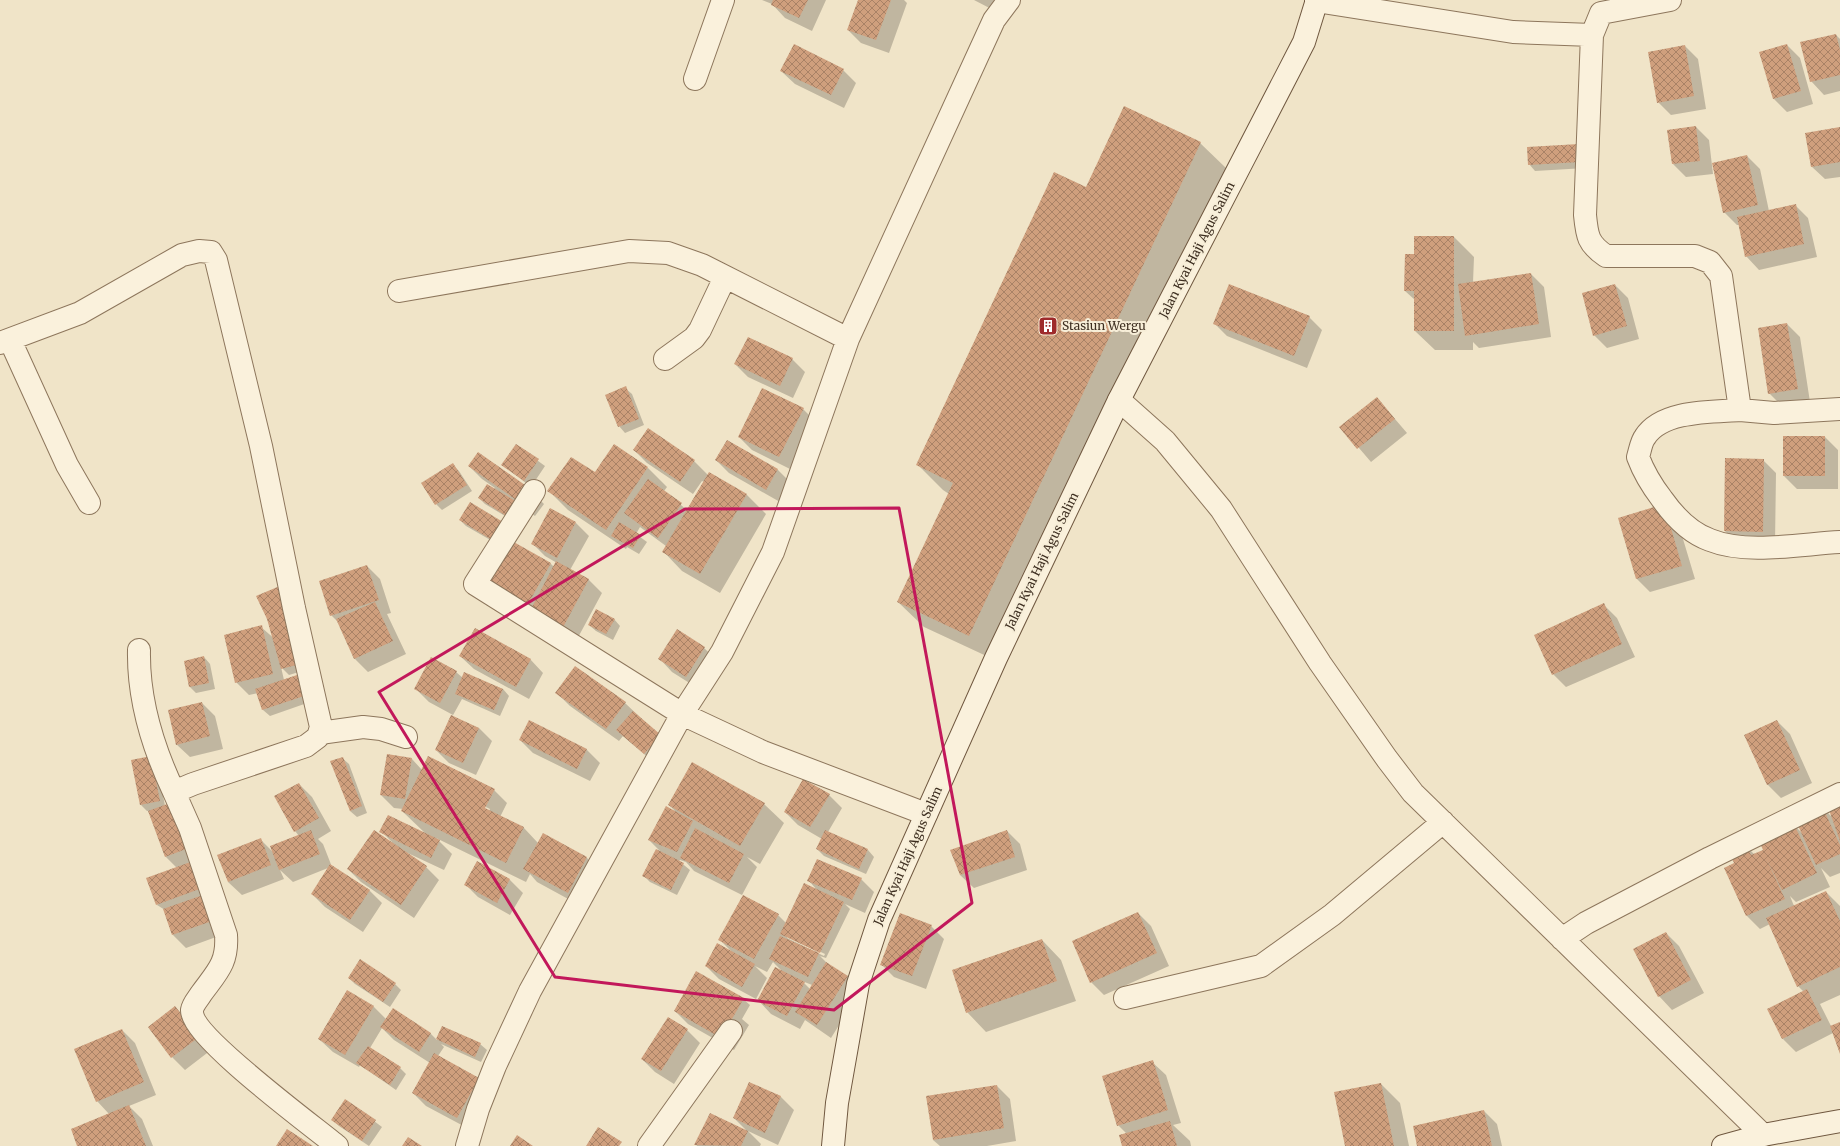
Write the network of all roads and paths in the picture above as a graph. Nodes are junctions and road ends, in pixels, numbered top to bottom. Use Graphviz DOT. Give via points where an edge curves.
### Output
graph roads {
  1 [pos="723,0"];
  2 [pos="1009,0"];
  3 [pos="1317,0"];
  4 [pos="1670,0"];
  5 [pos="1592,35"];
  6 [pos="695,79"];
  7 [pos="725,277"];
  8 [pos="399,291"];
  9 [pos="848,340"];
  10 [pos="5,342"];
  11 [pos="665,359"];
  12 [pos="1119,400"];
  13 [pos="1840,409"];
  14 [pos="1740,410"];
  15 [pos="534,491"];
  16 [pos="90,504"];
  17 [pos="1840,542"];
  18 [pos="139,650"];
  19 [pos="682,714"];
  20 [pos="320,733"];
  21 [pos="406,737"];
  22 [pos="174,792"];
  23 [pos="1840,794"];
  24 [pos="926,814"];
  25 [pos="1443,822"];
  26 [pos="1562,939"];
  27 [pos="1125,998"];
  28 [pos="731,1031"];
  29 [pos="1840,1121"];
  30 [pos="1763,1135"];
  31 [pos="337,1146"];
  32 [pos="467,1146"];
  33 [pos="649,1146"];
  34 [pos="833,1146"];
  35 [pos="1723,1146"];
  1 -- 6 [label="street"];
  2 -- 9 [label="street" via="994,20"];
  3 -- 5 [label="street" via="1513,32"];
  3 -- 12 [label="street, Jalan Kyai Haji Agus Salim" via="1304,42"];
  4 -- 5 [label="street" via="1601,13"];
  5 -- 14 [label="street" via="1585,215 1588,238 1596,250 1606,256 1695,256 1710,262 1721,276"];
  7 -- 8 [label="street" via="702,265 668,253 629,251"];
  7 -- 9 [label="street"];
  7 -- 11 [label="street" via="700,330 694,338"];
  9 -- 19 [label="street" via="773,552 722,652"];
  10 -- 16 [label="street" via="67,465"];
  10 -- 20 [label="street" via="80,313 182,256 199,251 212,252 261,446 321,727"];
  12 -- 24 [label="street, Jalan Kyai Haji Agus Salim" via="996,658"];
  12 -- 25 [label="street" via="1165,441 1220,509 1320,663 1387,759 1413,793"];
  13 -- 14 [label="street" via="1774,413"];
  14 -- 17 [label="street" via="1696,413 1672,418 1655,426 1645,437 1638,458 1645,475 1671,512 1688,528 1710,540 1735,546"];
  15 -- 19 [label="street" via="475,584"];
  18 -- 22 [label="street" via="138,672 154,748"];
  19 -- 24 [label="street" via="764,752"];
  19 -- 32 [label="street" via="530,991 492,1073"];
  20 -- 21 [label="street" via="363,727 381,729"];
  20 -- 22 [label="street" via="306,746"];
  22 -- 31 [label="street" via="190,828 226,935 227,950 222,966 196,1001 192,1010 194,1019 220,1051"];
  23 -- 26 [label="street" via="1710,858"];
  24 -- 34 [label="street, Jalan Kyai Haji Agus Salim" via="879,920 858,984 837,1103"];
  25 -- 26 [label="street"];
  25 -- 27 [label="street" via="1332,915 1261,966"];
  26 -- 30 [label="street"];
  28 -- 33 [label="street"];
  29 -- 30 [label="street"];
  30 -- 35 [label="street"];
}
